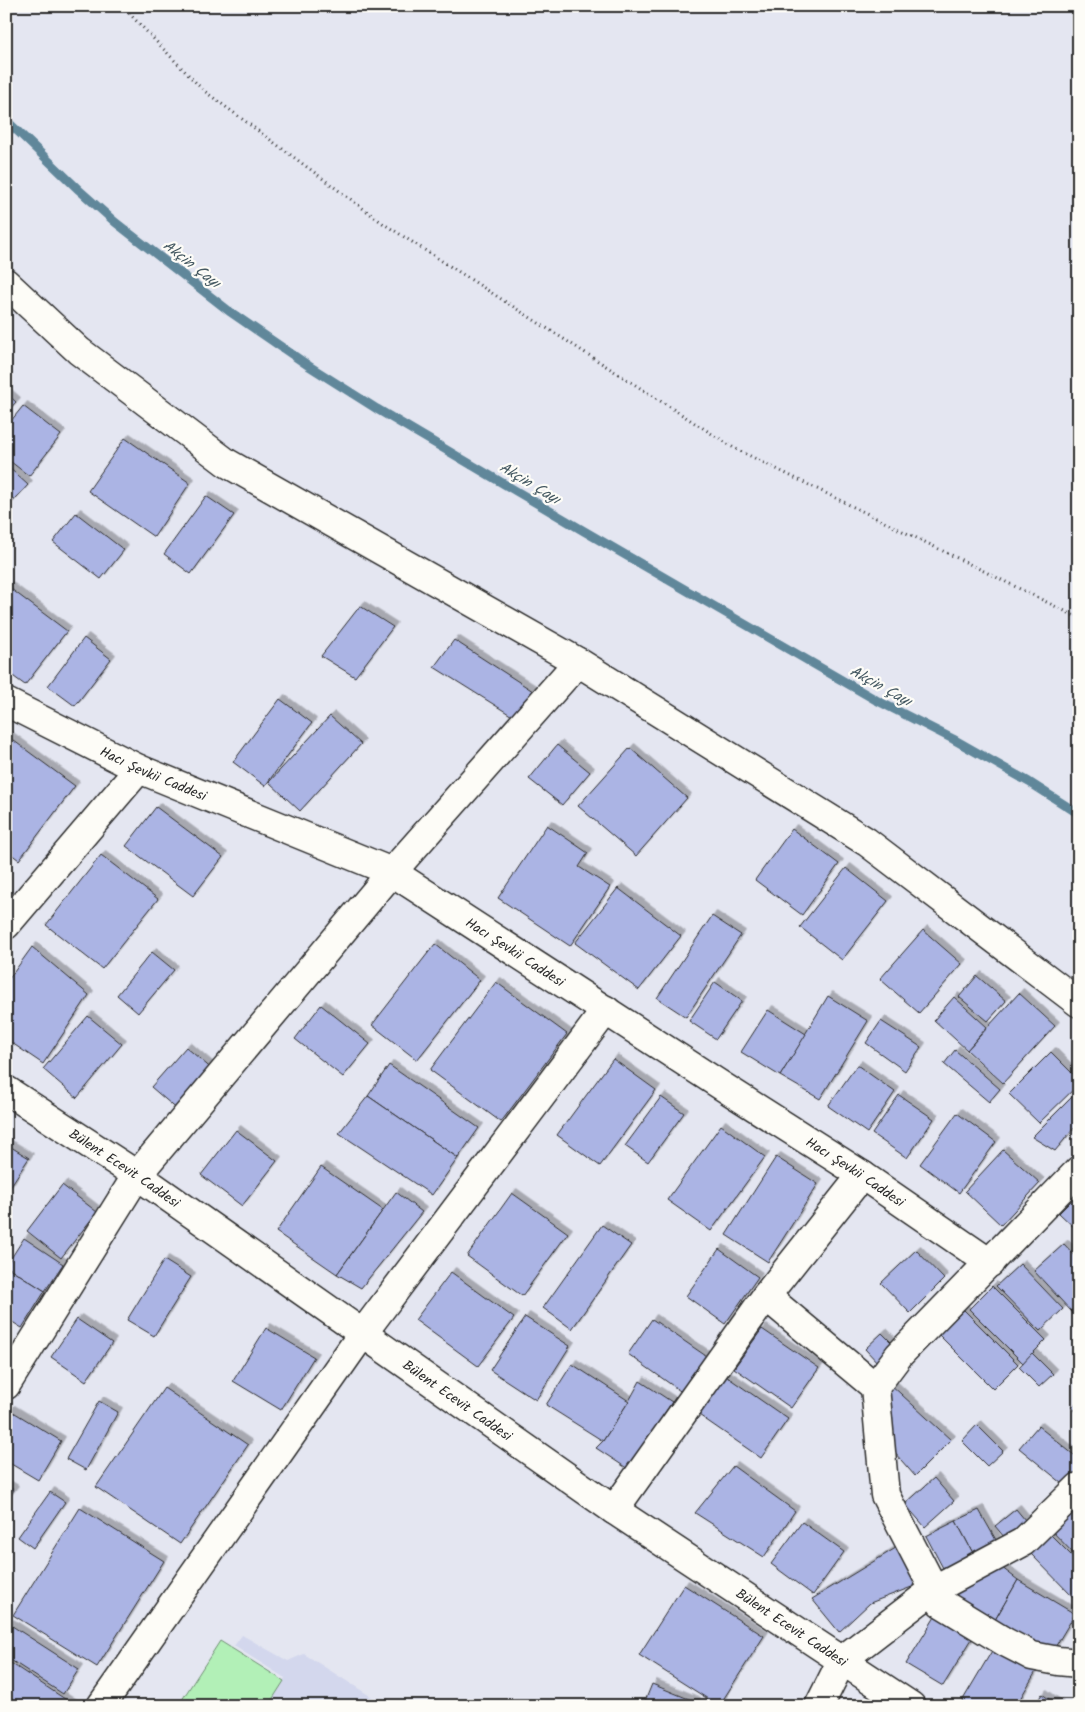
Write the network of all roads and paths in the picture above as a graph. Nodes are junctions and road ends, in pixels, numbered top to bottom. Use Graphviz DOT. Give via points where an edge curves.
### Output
graph roads {
  1 [pos="122,6"];
  2 [pos="6,284"];
  3 [pos="1079,615"];
  4 [pos="578,662"];
  5 [pos="6,702"];
  6 [pos="139,769"];
  7 [pos="392,872"];
  8 [pos="6,925"];
  9 [pos="1079,1003"];
  10 [pos="606,1010"];
  11 [pos="6,1090"];
  12 [pos="1079,1170"];
  13 [pos="137,1175"];
  14 [pos="862,1175"];
  15 [pos="990,1263"];
  16 [pos="766,1296"];
  17 [pos="363,1334"];
  18 [pos="6,1385"];
  19 [pos="875,1387"];
  20 [pos="1079,1487"];
  21 [pos="614,1510"];
  22 [pos="933,1590"];
  23 [pos="842,1660"];
  24 [pos="1079,1663"];
  25 [pos="101,1706"];
  26 [pos="818,1706"];
  27 [pos="911,1706"];
  1 -- 3 [label="path" via="203,90 384,224 734,448 1077,617"];
  2 -- 4 [label="street" via="79,351 228,463"];
  4 -- 7 [label="street"];
  4 -- 9 [label="street" via="867,842"];
  5 -- 6 [label="street, Hacı Şevkii Caddesi"];
  6 -- 7 [label="street, Hacı Şevkii Caddesi"];
  6 -- 8 [label="street"];
  7 -- 10 [label="street, Hacı Şevkii Caddesi"];
  7 -- 13 [label="street"];
  10 -- 14 [label="street, Hacı Şevkii Caddesi"];
  10 -- 17 [label="street"];
  11 -- 13 [label="street, Bülent Ecevit Caddesi"];
  12 -- 15 [label="street"];
  13 -- 17 [label="street, Bülent Ecevit Caddesi"];
  13 -- 18 [label="street"];
  14 -- 15 [label="street, Hacı Şevkii Caddesi"];
  14 -- 16 [label="street"];
  15 -- 19 [label="street" via="899,1355"];
  16 -- 19 [label="street"];
  16 -- 21 [label="street"];
  17 -- 21 [label="street, Bülent Ecevit Caddesi"];
  17 -- 25 [label="street"];
  19 -- 22 [label="street" via="885,1495"];
  20 -- 22 [label="street" via="1023,1542"];
  21 -- 23 [label="street, Bülent Ecevit Caddesi"];
  22 -- 23 [label="street"];
  22 -- 24 [label="street" via="941,1603 1032,1656"];
  23 -- 26 [label="street"];
  23 -- 27 [label="street, Bülent Ecevit Caddesi"];
}
